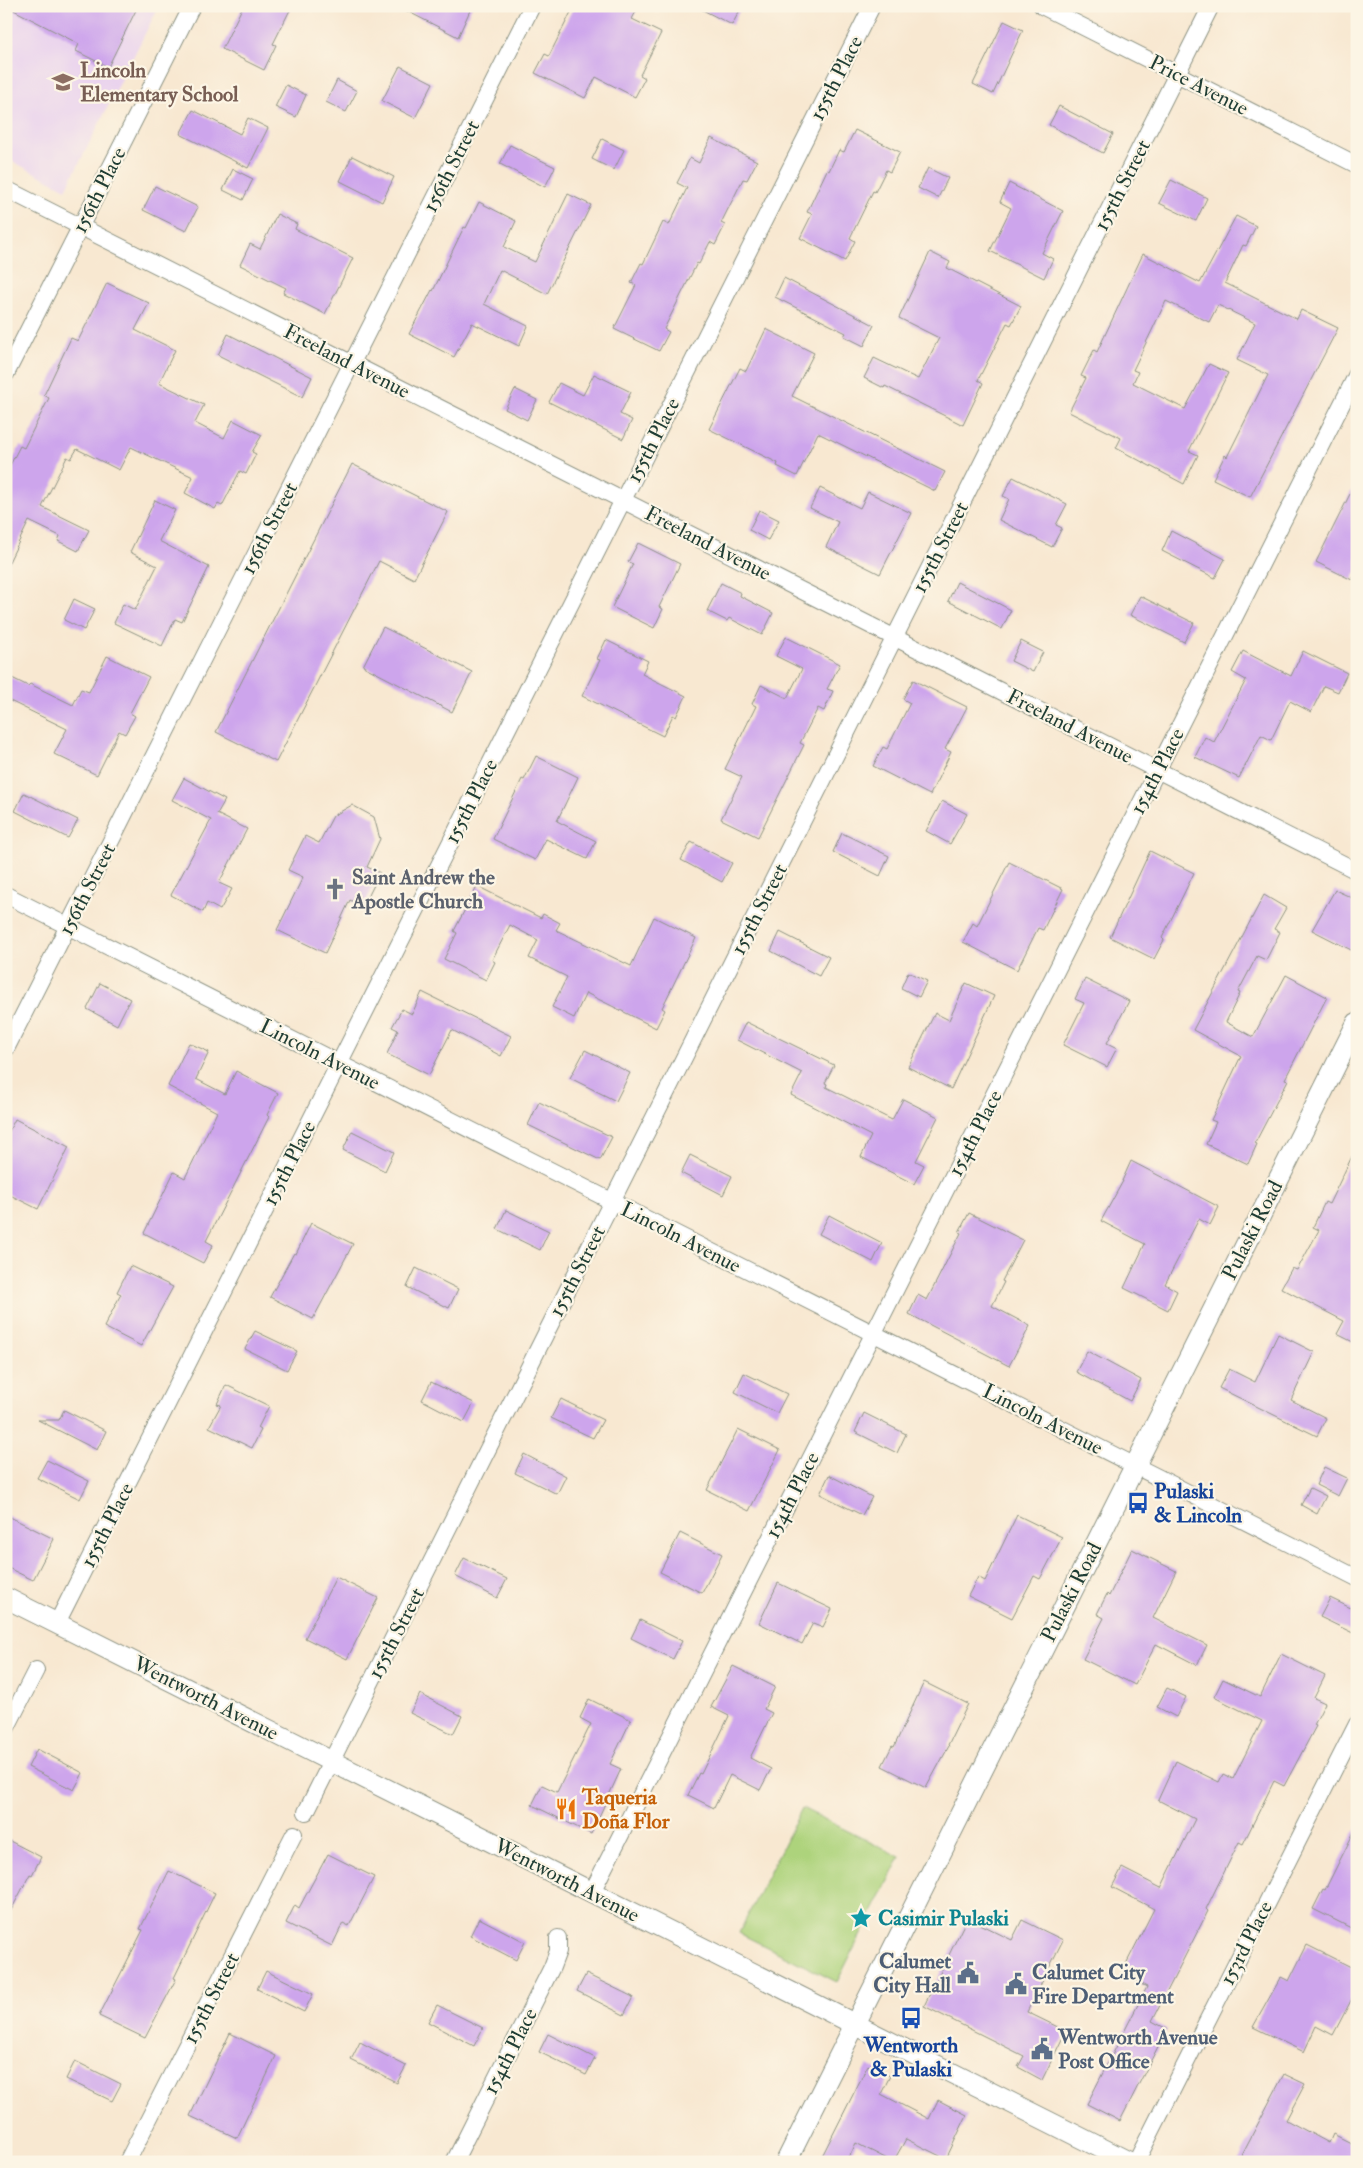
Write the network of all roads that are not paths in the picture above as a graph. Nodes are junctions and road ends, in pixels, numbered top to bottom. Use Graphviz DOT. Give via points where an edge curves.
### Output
graph roads {
  1 [pos="192,6"];
  2 [pos="532,6"];
  3 [pos="872,6"];
  4 [pos="1042,6"];
  5 [pos="1212,6"];
  6 [pos="1177,74"];
  7 [pos="1357,165"];
  8 [pos="6,189"];
  9 [pos="81,227"];
  10 [pos="352,364"];
  11 [pos="6,374"];
  12 [pos="1357,374"];
  13 [pos="623,500"];
  14 [pos="895,638"];
  15 [pos="1157,770"];
  16 [pos="1357,871"];
  17 [pos="6,896"];
  18 [pos="68,927"];
  19 [pos="1357,1023"];
  20 [pos="6,1049"];
  21 [pos="339,1064"];
  22 [pos="612,1202"];
  23 [pos="874,1334"];
  24 [pos="1134,1466"];
  25 [pos="1357,1578"];
  26 [pos="6,1598"];
  27 [pos="57,1623"];
  28 [pos="36,1670"];
  29 [pos="1357,1724"];
  30 [pos="6,1729"];
  31 [pos="332,1762"];
  32 [pos="306,1812"];
  33 [pos="294,1834"];
  34 [pos="592,1892"];
  35 [pos="558,1938"];
  36 [pos="854,2024"];
  37 [pos="127,2162"];
  38 [pos="454,2162"];
  39 [pos="786,2162"];
  40 [pos="1129,2162"];
  41 [pos="1136,2162"];
  1 -- 9 [label="street, 156th Place"];
  2 -- 10 [label="street, 156th Street"];
  3 -- 13 [label="street, 155th Place"];
  4 -- 6 [label="street, Price Avenue"];
  5 -- 6 [label="street, 155th Street"];
  6 -- 7 [label="street, Price Avenue"];
  6 -- 14 [label="street, 155th Street"];
  8 -- 9 [label="street, Freeland Avenue"];
  9 -- 10 [label="street, Freeland Avenue"];
  9 -- 11 [label="street, 156th Place"];
  10 -- 13 [label="street, Freeland Avenue"];
  10 -- 18 [label="street, 156th Street"];
  12 -- 15 [label="street, 154th Place"];
  13 -- 14 [label="street, Freeland Avenue"];
  13 -- 21 [label="street, 155th Place"];
  14 -- 15 [label="street, Freeland Avenue"];
  14 -- 22 [label="street, 155th Street"];
  15 -- 16 [label="street, Freeland Avenue"];
  15 -- 23 [label="street, 154th Place"];
  17 -- 18 [label="street, Lincoln Avenue"];
  18 -- 20 [label="street, 156th Street"];
  18 -- 21 [label="street, Lincoln Avenue"];
  19 -- 24 [label="street, Pulaski Road"];
  21 -- 22 [label="street, Lincoln Avenue"];
  21 -- 27 [label="street, 155th Place"];
  22 -- 23 [label="street, Lincoln Avenue"];
  22 -- 31 [label="street, 155th Street"];
  23 -- 24 [label="street, Lincoln Avenue"];
  23 -- 34 [label="street, 154th Place"];
  24 -- 25 [label="street, Lincoln Avenue"];
  24 -- 36 [label="street, Pulaski Road"];
  26 -- 27 [label="street, Wentworth Avenue"];
  27 -- 31 [label="street, Wentworth Avenue"];
  28 -- 30 [label="street"];
  29 -- 41 [label="street, 153rd Place"];
  31 -- 32 [label="street, 155th Street"];
  31 -- 34 [label="street, Wentworth Avenue"];
  33 -- 37 [label="street, 155th Street"];
  34 -- 36 [label="street, Wentworth Avenue"];
  35 -- 38 [label="street, 154th Place" via="558,1951 552,1967"];
  36 -- 39 [label="street, Pulaski Road"];
  36 -- 40 [label="street, Wentworth Avenue"];
}
